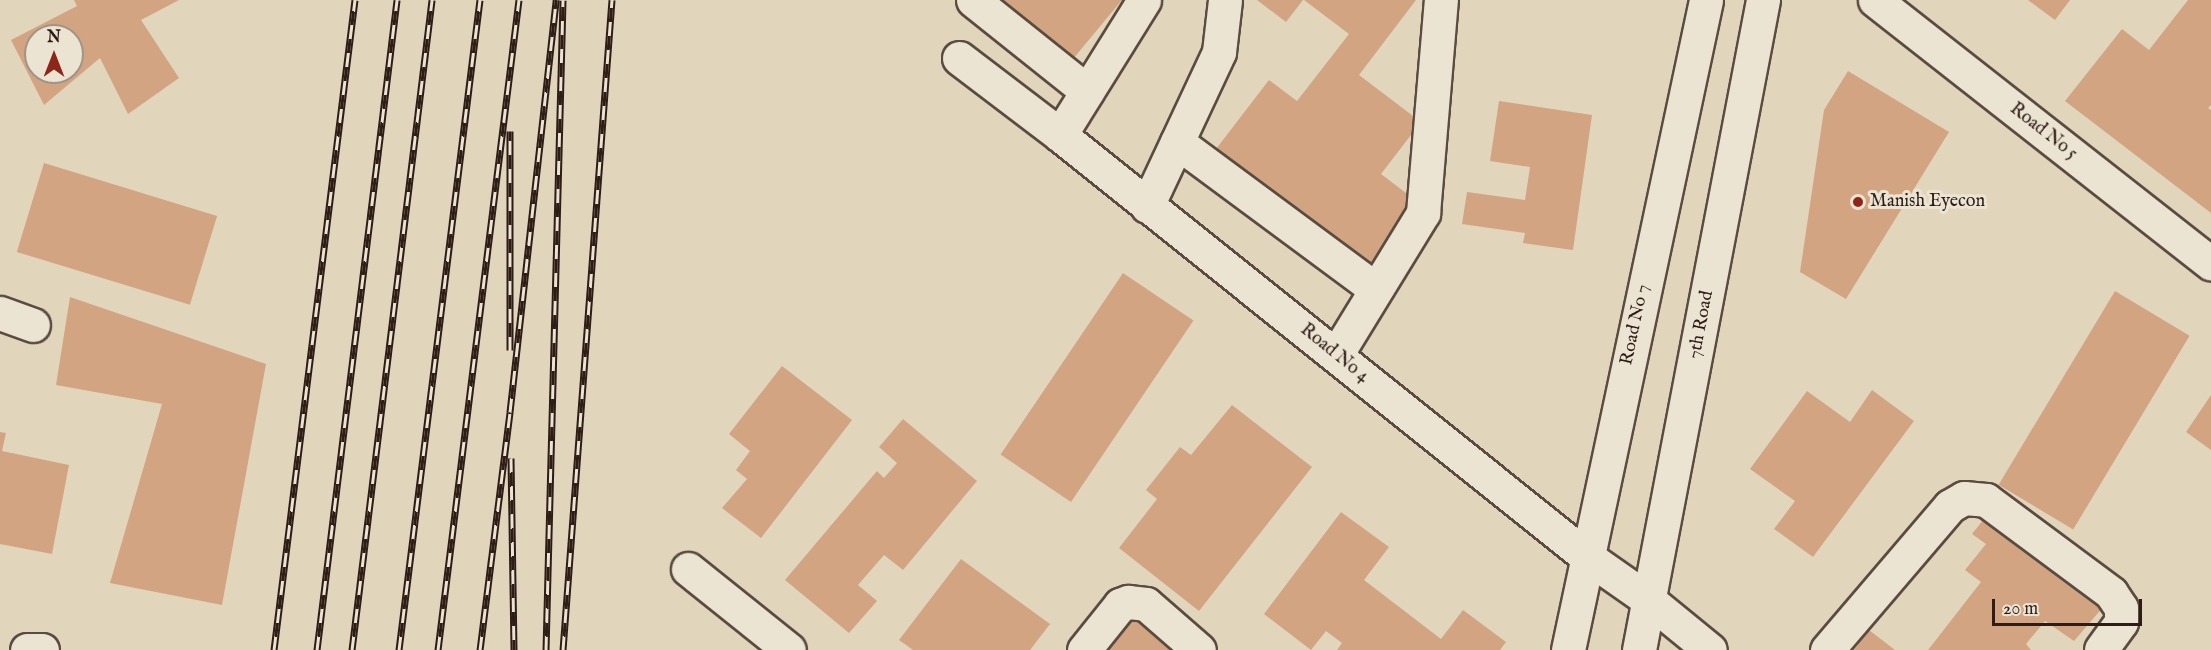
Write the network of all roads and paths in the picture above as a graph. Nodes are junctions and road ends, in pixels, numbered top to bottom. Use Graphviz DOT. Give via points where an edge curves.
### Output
graph roads {
  1 [pos="973,0"];
  2 [pos="1144,0"];
  3 [pos="1226,0"];
  4 [pos="1441,0"];
  5 [pos="1706,0"];
  6 [pos="1763,0"];
  7 [pos="1875,0"];
  8 [pos="959,58"];
  9 [pos="1088,92"];
  10 [pos="1060,135"];
  11 [pos="1177,142"];
  12 [pos="1147,206"];
  13 [pos="2211,263"];
  14 [pos="1376,289"];
  15 [pos="0,313"];
  16 [pos="33,325"];
  17 [pos="1336,355"];
  18 [pos="1586,556"];
  19 [pos="688,569"];
  20 [pos="1650,601"];
  21 [pos="27,650"];
  22 [pos="42,650"];
  23 [pos="789,650"];
  24 [pos="1084,650"];
  25 [pos="1198,650"];
  26 [pos="1568,650"];
  27 [pos="1639,650"];
  28 [pos="1710,650"];
  29 [pos="1827,650"];
  30 [pos="2101,650"];
  1 -- 9 [label="street"];
  2 -- 9 [label="street"];
  3 -- 11 [label="street" via="1219,52"];
  4 -- 14 [label="street" via="1424,207"];
  5 -- 18 [label="street, Road No 7"];
  6 -- 20 [label="street, 7th Road"];
  7 -- 13 [label="street, Road No 5"];
  8 -- 10 [label="street, Road No 4"];
  9 -- 10 [label="street"];
  10 -- 12 [label="street, Road No 4"];
  11 -- 12 [label="street"];
  11 -- 14 [label="street"];
  12 -- 17 [label="street, Road No 4"];
  14 -- 17 [label="street"];
  15 -- 16 [label="street"];
  17 -- 18 [label="street, Road No 4"];
  18 -- 20 [label="street, Road No 4"];
  18 -- 26 [label="street, Road No 7"];
  19 -- 23 [label="street"];
  20 -- 27 [label="street, 7th Road"];
  20 -- 28 [label="street, Road No 4"];
  21 -- 22 [label="street"];
  24 -- 25 [label="street" via="1120,605 1128,602 1146,604"];
  29 -- 30 [label="street" via="1950,506 1964,498 1986,500 2111,593 2121,608 2121,622"];
}
